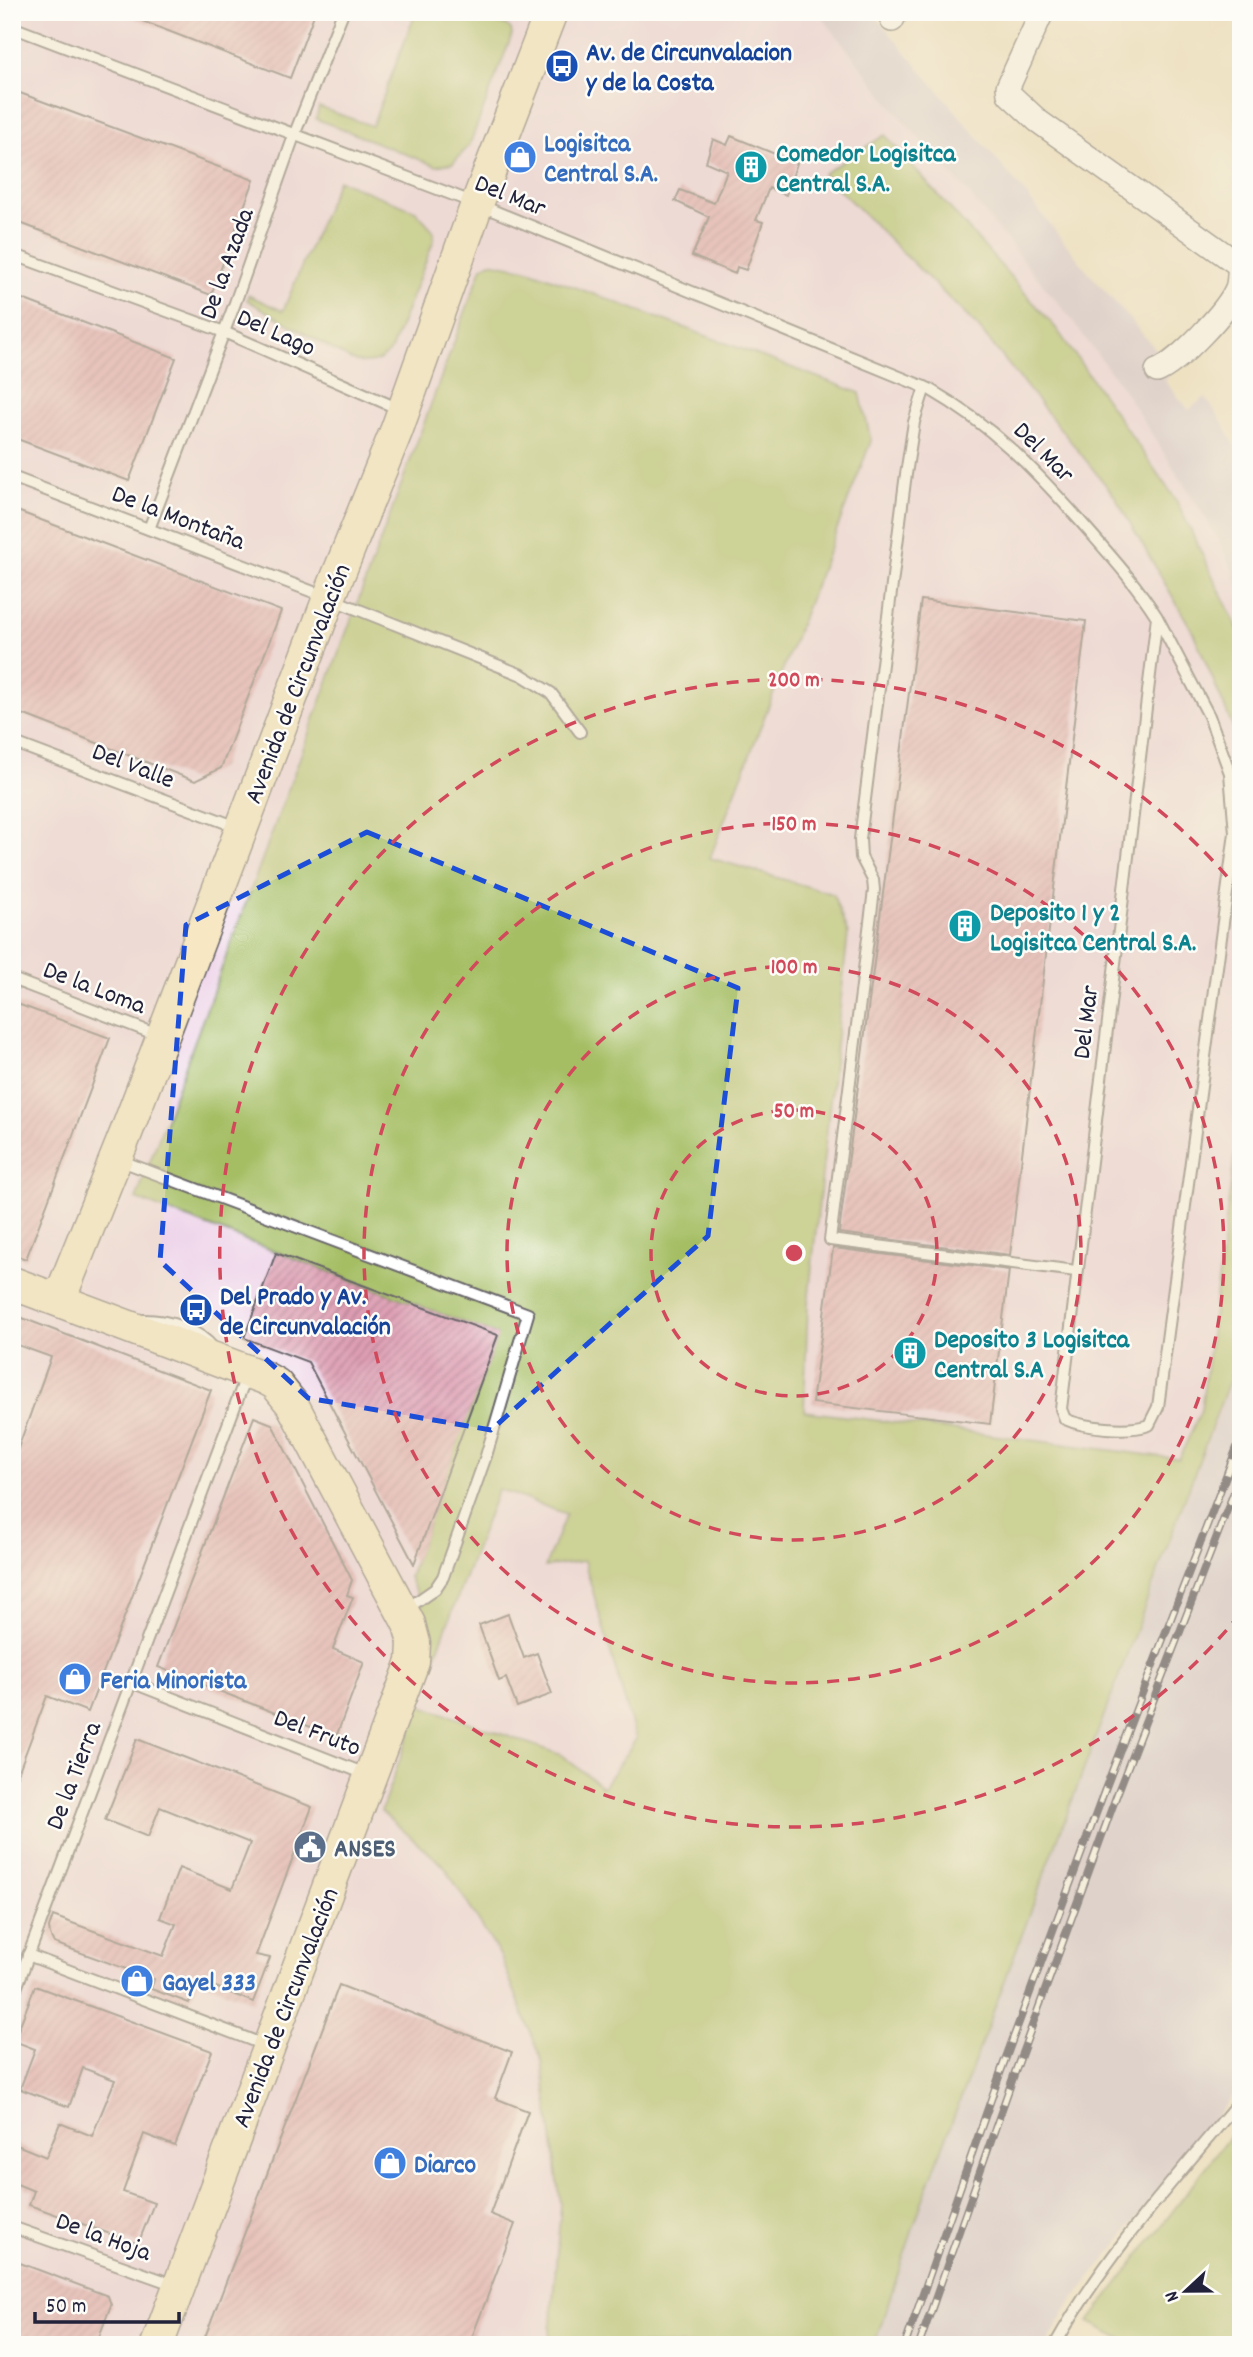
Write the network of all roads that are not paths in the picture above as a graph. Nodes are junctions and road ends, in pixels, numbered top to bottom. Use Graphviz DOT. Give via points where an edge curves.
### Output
graph roads {
  1 [pos="343,12"];
  2 [pos="551,12"];
  3 [pos="1042,12"];
  4 [pos="12,27"];
  5 [pos="295,133"];
  6 [pos="477,204"];
  7 [pos="12,254"];
  8 [pos="1240,263"];
  9 [pos="224,332"];
  10 [pos="1157,370"];
  11 [pos="925,387"];
  12 [pos="404,411"];
  13 [pos="12,477"];
  14 [pos="149,529"];
  15 [pos="329,598"];
  16 [pos="1157,617"];
  17 [pos="580,732"];
  18 [pos="12,742"];
  19 [pos="240,828"];
  20 [pos="12,979"];
  21 [pos="162,1037"];
  22 [pos="115,1159"];
  23 [pos="1076,1271"];
  24 [pos="12,1283"];
  25 [pos="59,1300"];
  26 [pos="236,1367"];
  27 [pos="402,1612"];
  28 [pos="131,1682"];
  29 [pos="371,1776"];
  30 [pos="28,1955"];
  31 [pos="12,1998"];
  32 [pos="270,2047"];
  33 [pos="1241,2099"];
  34 [pos="12,2227"];
  35 [pos="180,2286"];
  36 [pos="157,2345"];
  37 [pos="1055,2345"];
  1 -- 5 [label="lane, De la Azada"];
  2 -- 6 [label="street, Avenida de Circunvalación"];
  3 -- 8 [label="street" via="1009,94 1038,121"];
  4 -- 5 [label="lane, Del Mar"];
  5 -- 6 [label="lane, Del Mar"];
  5 -- 9 [label="lane, De la Azada"];
  6 -- 11 [label="lane, Del Mar"];
  6 -- 12 [label="street, Avenida de Circunvalación"];
  7 -- 9 [label="lane, Del Lago"];
  8 -- 10 [label="street" via="1237,289 1205,332 1169,366"];
  9 -- 12 [label="lane, Del Lago"];
  9 -- 14 [label="lane, De la Azada"];
  11 -- 16 [label="lane, Del Mar" via="1003,439 1135,582"];
  11 -- 23 [label="lane" via="905,481 860,839 861,857 874,891 830,1240"];
  12 -- 15 [label="street, Avenida de Circunvalación"];
  13 -- 14 [label="lane, De la Montaña"];
  14 -- 15 [label="lane, De la Montaña"];
  15 -- 17 [label="lane, De la Montaña" via="522,676 551,693"];
  15 -- 19 [label="street, Avenida de Circunvalación"];
  16 -- 23 [label="lane, Del Mar"];
  16 -- 23 [label="lane, Del Mar" via="1213,727 1230,773 1235,833 1158,1407 1149,1425 1136,1430 1074,1424 1065,1419 1061,1409"];
  18 -- 19 [label="lane, Del Valle"];
  19 -- 21 [label="street, Avenida de Circunvalación"];
  20 -- 21 [label="lane, De la Loma"];
  21 -- 22 [label="street, Avenida de Circunvalación"];
  22 -- 25 [label="street, Avenida de Circunvalación"];
  22 -- 27 [label="lane" via="527,1314 486,1456 443,1577 435,1589"];
  24 -- 25 [label="street"];
  25 -- 26 [label="street, Avenida de Circunvalación"];
  26 -- 27 [label="street, Avenida de Circunvalación" via="276,1384 292,1404"];
  26 -- 28 [label="lane, De la Tierra"];
  27 -- 29 [label="street, Avenida de Circunvalación" via="414,1643 413,1662"];
  28 -- 29 [label="lane, Del Fruto"];
  28 -- 30 [label="lane, De la Tierra"];
  29 -- 32 [label="street, Avenida de Circunvalación"];
  30 -- 31 [label="lane, De la Tierra"];
  30 -- 32 [label="lane"];
  32 -- 35 [label="street, Avenida de Circunvalación"];
  33 -- 37 [label="lane" via="1140,2222"];
  34 -- 35 [label="lane, De la Hoja"];
  35 -- 36 [label="street, Avenida de Circunvalación"];
}
